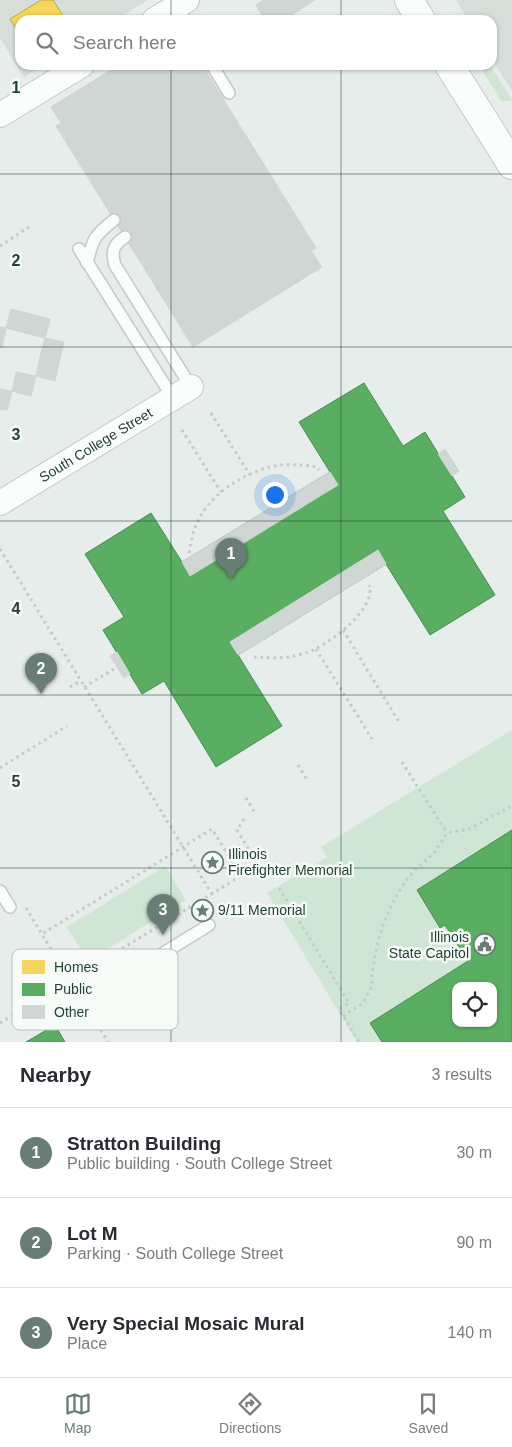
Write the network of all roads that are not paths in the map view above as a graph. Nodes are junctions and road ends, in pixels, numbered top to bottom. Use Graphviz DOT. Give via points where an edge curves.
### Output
graph roads {
  1 [pos="409,0"];
  2 [pos="180,6"];
  3 [pos="163,15"];
  4 [pos="418,15"];
  5 [pos="74,70"];
  6 [pos="215,70"];
  7 [pos="452,70"];
  8 [pos="229,94"];
  9 [pos="1,113"];
  10 [pos="512,165"];
  11 [pos="114,220"];
  12 [pos="125,237"];
  13 [pos="79,249"];
  14 [pos="87,263"];
  15 [pos="182,392"];
  16 [pos="0,503"];
  17 [pos="0,891"];
  18 [pos="10,907"];
  19 [pos="209,925"];
  20 [pos="170,949"];
  1 -- 4 [label="street"];
  2 -- 3 [label="street"];
  5 -- 9 [label="street"];
  6 -- 8 [label="lane"];
  7 -- 10 [label="street"];
  11 -- 14 [label="lane" via="97,233"];
  12 -- 15 [label="lane" via="114,247 115,265"];
  13 -- 14 [label="lane"];
  14 -- 15 [label="lane"];
  15 -- 16 [label="street, South College Street"];
  17 -- 18 [label="lane"];
  19 -- 20 [label="lane"];
}
